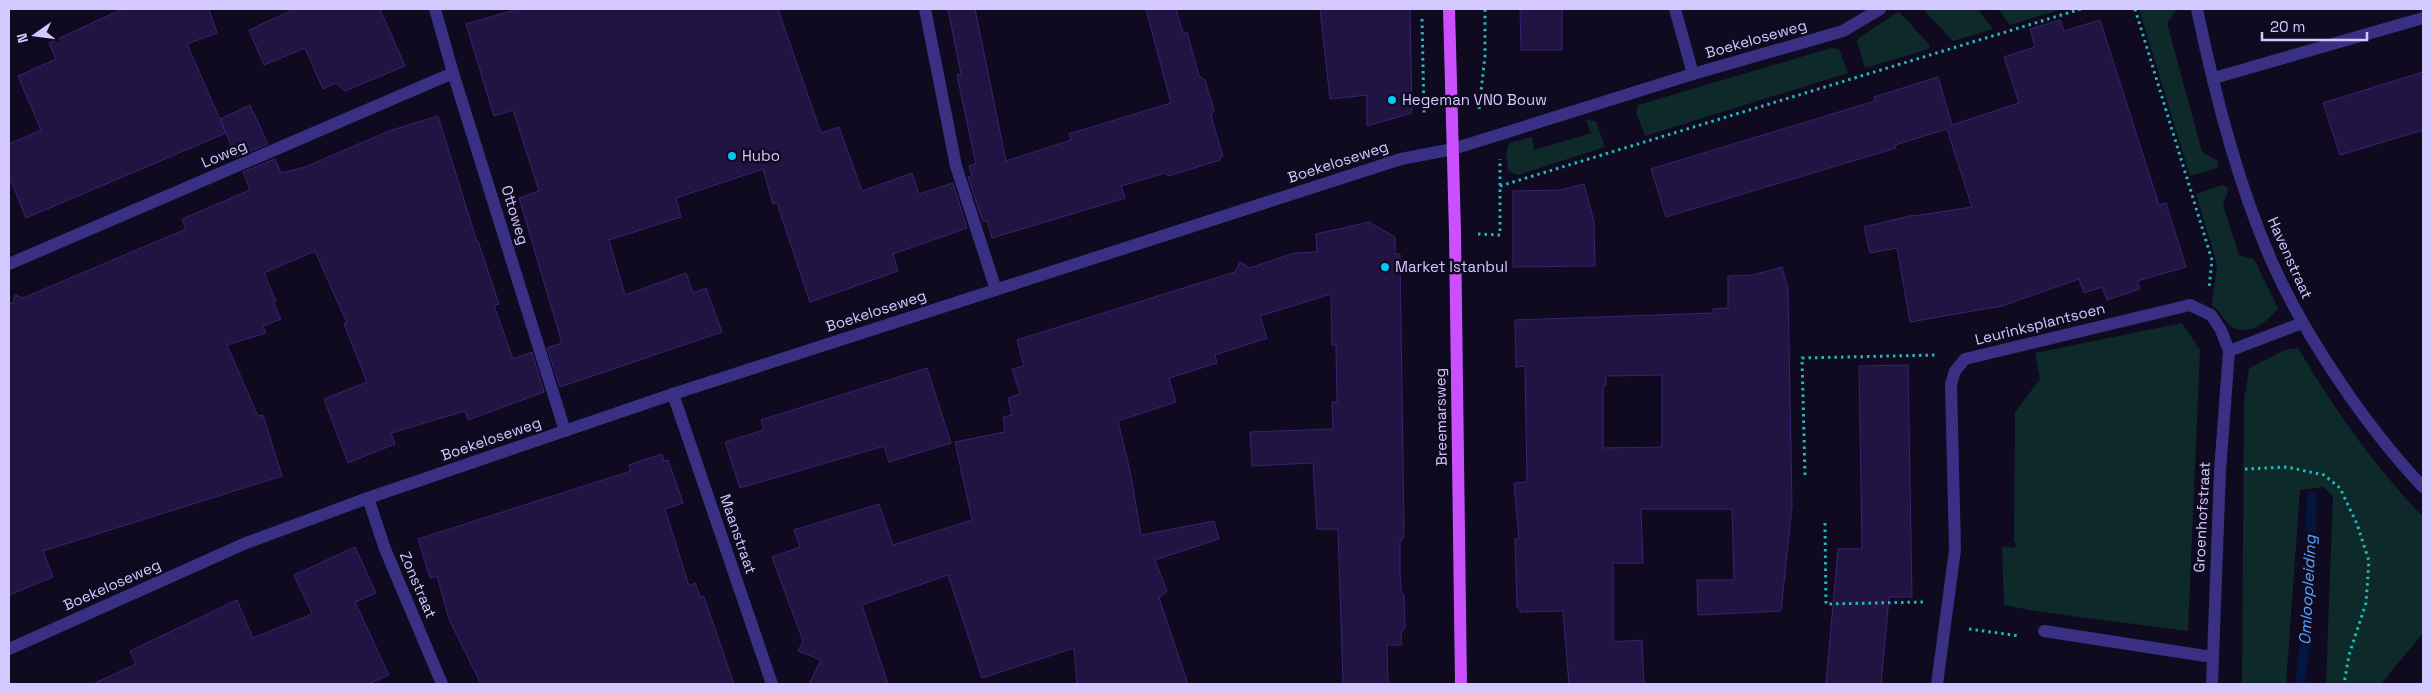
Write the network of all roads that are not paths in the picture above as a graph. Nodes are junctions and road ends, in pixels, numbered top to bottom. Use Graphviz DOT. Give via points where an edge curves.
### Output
graph roads {
  1 [pos="435,9"];
  2 [pos="925,9"];
  3 [pos="1449,9"];
  4 [pos="1675,9"];
  5 [pos="1880,9"];
  6 [pos="2197,9"];
  7 [pos="2423,18"];
  8 [pos="453,73"];
  9 [pos="1693,74"];
  10 [pos="2214,78"];
  11 [pos="1453,148"];
  12 [pos="9,264"];
  13 [pos="996,290"];
  14 [pos="2302,323"];
  15 [pos="2229,351"];
  16 [pos="673,394"];
  17 [pos="565,431"];
  18 [pos="2423,487"];
  19 [pos="368,498"];
  20 [pos="2044,631"];
  21 [pos="9,649"];
  22 [pos="2212,657"];
  23 [pos="442,684"];
  24 [pos="772,684"];
  25 [pos="1461,684"];
  26 [pos="1937,684"];
  27 [pos="2212,684"];
  1 -- 8 [label="street, Ottoweg"];
  2 -- 13 [label="street" via="956,166"];
  3 -- 11 [label="main road, Breemarsweg"];
  4 -- 9 [label="street, Boekeloseweg"];
  5 -- 9 [label="street, Boekeloseweg" via="1843,31"];
  6 -- 10 [label="street, Havenstraat"];
  7 -- 10 [label="street"];
  8 -- 12 [label="street, Loweg"];
  8 -- 17 [label="street, Ottoweg"];
  9 -- 11 [label="street, Boekeloseweg"];
  10 -- 14 [label="street, Havenstraat" via="2232,152 2252,212"];
  11 -- 13 [label="street, Boekeloseweg" via="1400,159"];
  11 -- 25 [label="main road, Breemarsweg"];
  13 -- 16 [label="street, Boekeloseweg"];
  14 -- 15 [label="street"];
  14 -- 18 [label="street, Havenstraat" via="2353,399"];
  15 -- 22 [label="street, Groenhofstraat"];
  15 -- 26 [label="street, Leurinksplantsoen" via="2211,315 2190,305 1966,359 1955,371 1951,384 1955,550"];
  16 -- 17 [label="street, Boekeloseweg"];
  16 -- 24 [label="street, Maanstraat"];
  17 -- 19 [label="street, Boekeloseweg"];
  19 -- 21 [label="street, Boekeloseweg" via="246,543"];
  19 -- 23 [label="street, Zonstraat" via="384,549"];
  20 -- 22 [label="street"];
  22 -- 27 [label="street, Groenhofstraat"];
}
